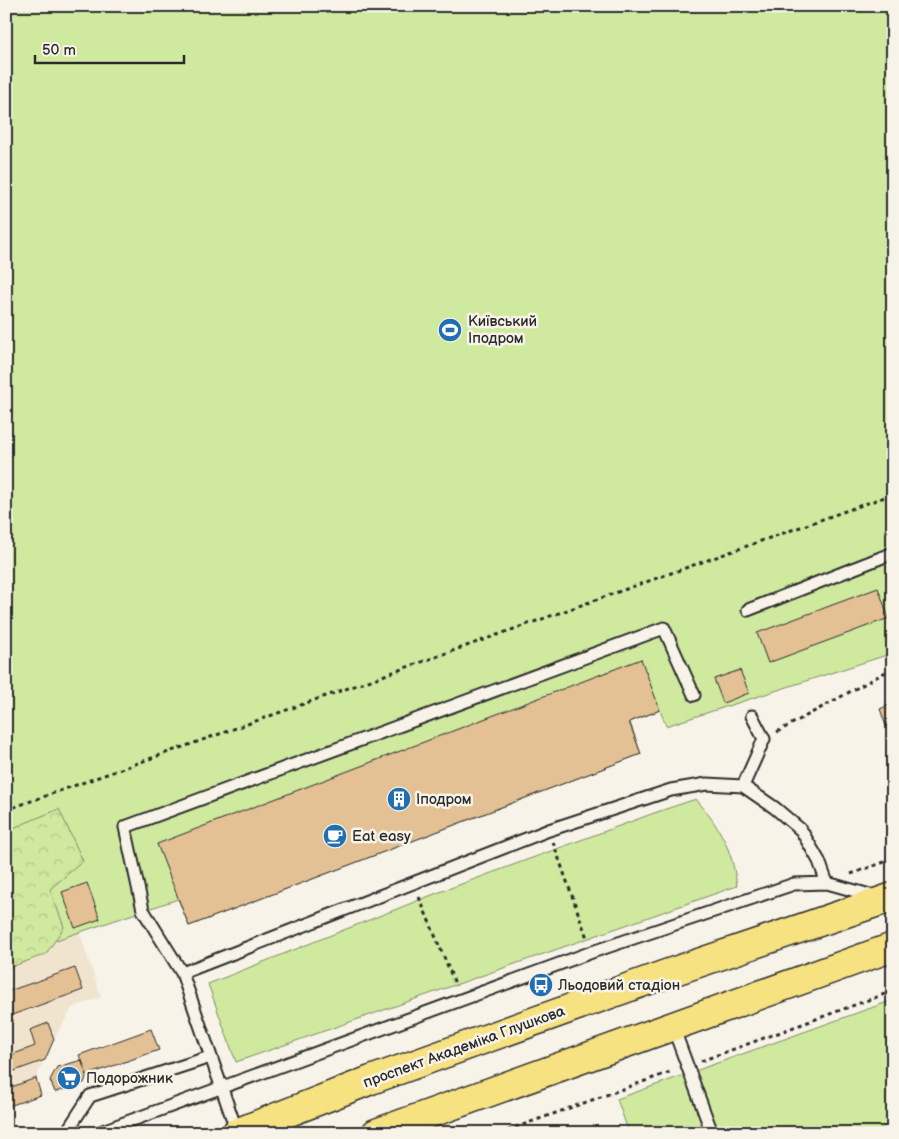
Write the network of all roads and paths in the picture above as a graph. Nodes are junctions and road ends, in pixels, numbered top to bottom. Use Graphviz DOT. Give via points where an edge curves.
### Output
graph roads {
  1 [pos="893,494"];
  2 [pos="893,553"];
  3 [pos="748,610"];
  4 [pos="893,668"];
  5 [pos="694,695"];
  6 [pos="752,716"];
  7 [pos="764,739"];
  8 [pos="743,786"];
  9 [pos="6,810"];
  10 [pos="549,830"];
  11 [pos="893,859"];
  12 [pos="846,876"];
  13 [pos="413,882"];
  14 [pos="827,883"];
  15 [pos="889,898"];
  16 [pos="893,947"];
  17 [pos="592,952"];
  18 [pos="182,974"];
  19 [pos="461,999"];
  20 [pos="672,1027"];
  21 [pos="210,1057"];
  22 [pos="221,1086"];
  23 [pos="66,1133"];
  24 [pos="97,1133"];
  25 [pos="237,1133"];
  26 [pos="376,1133"];
  27 [pos="712,1133"];
  1 -- 9 [label="path"];
  2 -- 3 [label="lane"];
  4 -- 7 [label="path"];
  5 -- 18 [label="lane" via="664,628 126,827 143,910"];
  6 -- 7 [label="lane"];
  7 -- 8 [label="lane"];
  8 -- 10 [label="lane" via="708,784 671,790"];
  8 -- 14 [label="lane" via="801,830 819,861"];
  10 -- 13 [label="lane"];
  10 -- 17 [label="path"];
  11 -- 12 [label="path"];
  13 -- 18 [label="lane"];
  13 -- 19 [label="path"];
  14 -- 15 [label="lane"];
  14 -- 17 [label="lane" via="794,884"];
  15 -- 25 [label="highway, проспект Академіка Глушкова" via="371,1080"];
  16 -- 20 [label="highway"];
  17 -- 19 [label="lane"];
  18 -- 21 [label="lane"];
  19 -- 22 [label="lane"];
  20 -- 26 [label="highway"];
  20 -- 27 [label="lane"];
  21 -- 22 [label="lane"];
  21 -- 23 [label="lane" via="90,1096"];
  22 -- 24 [label="lane"];
  22 -- 25 [label="lane"];
}
